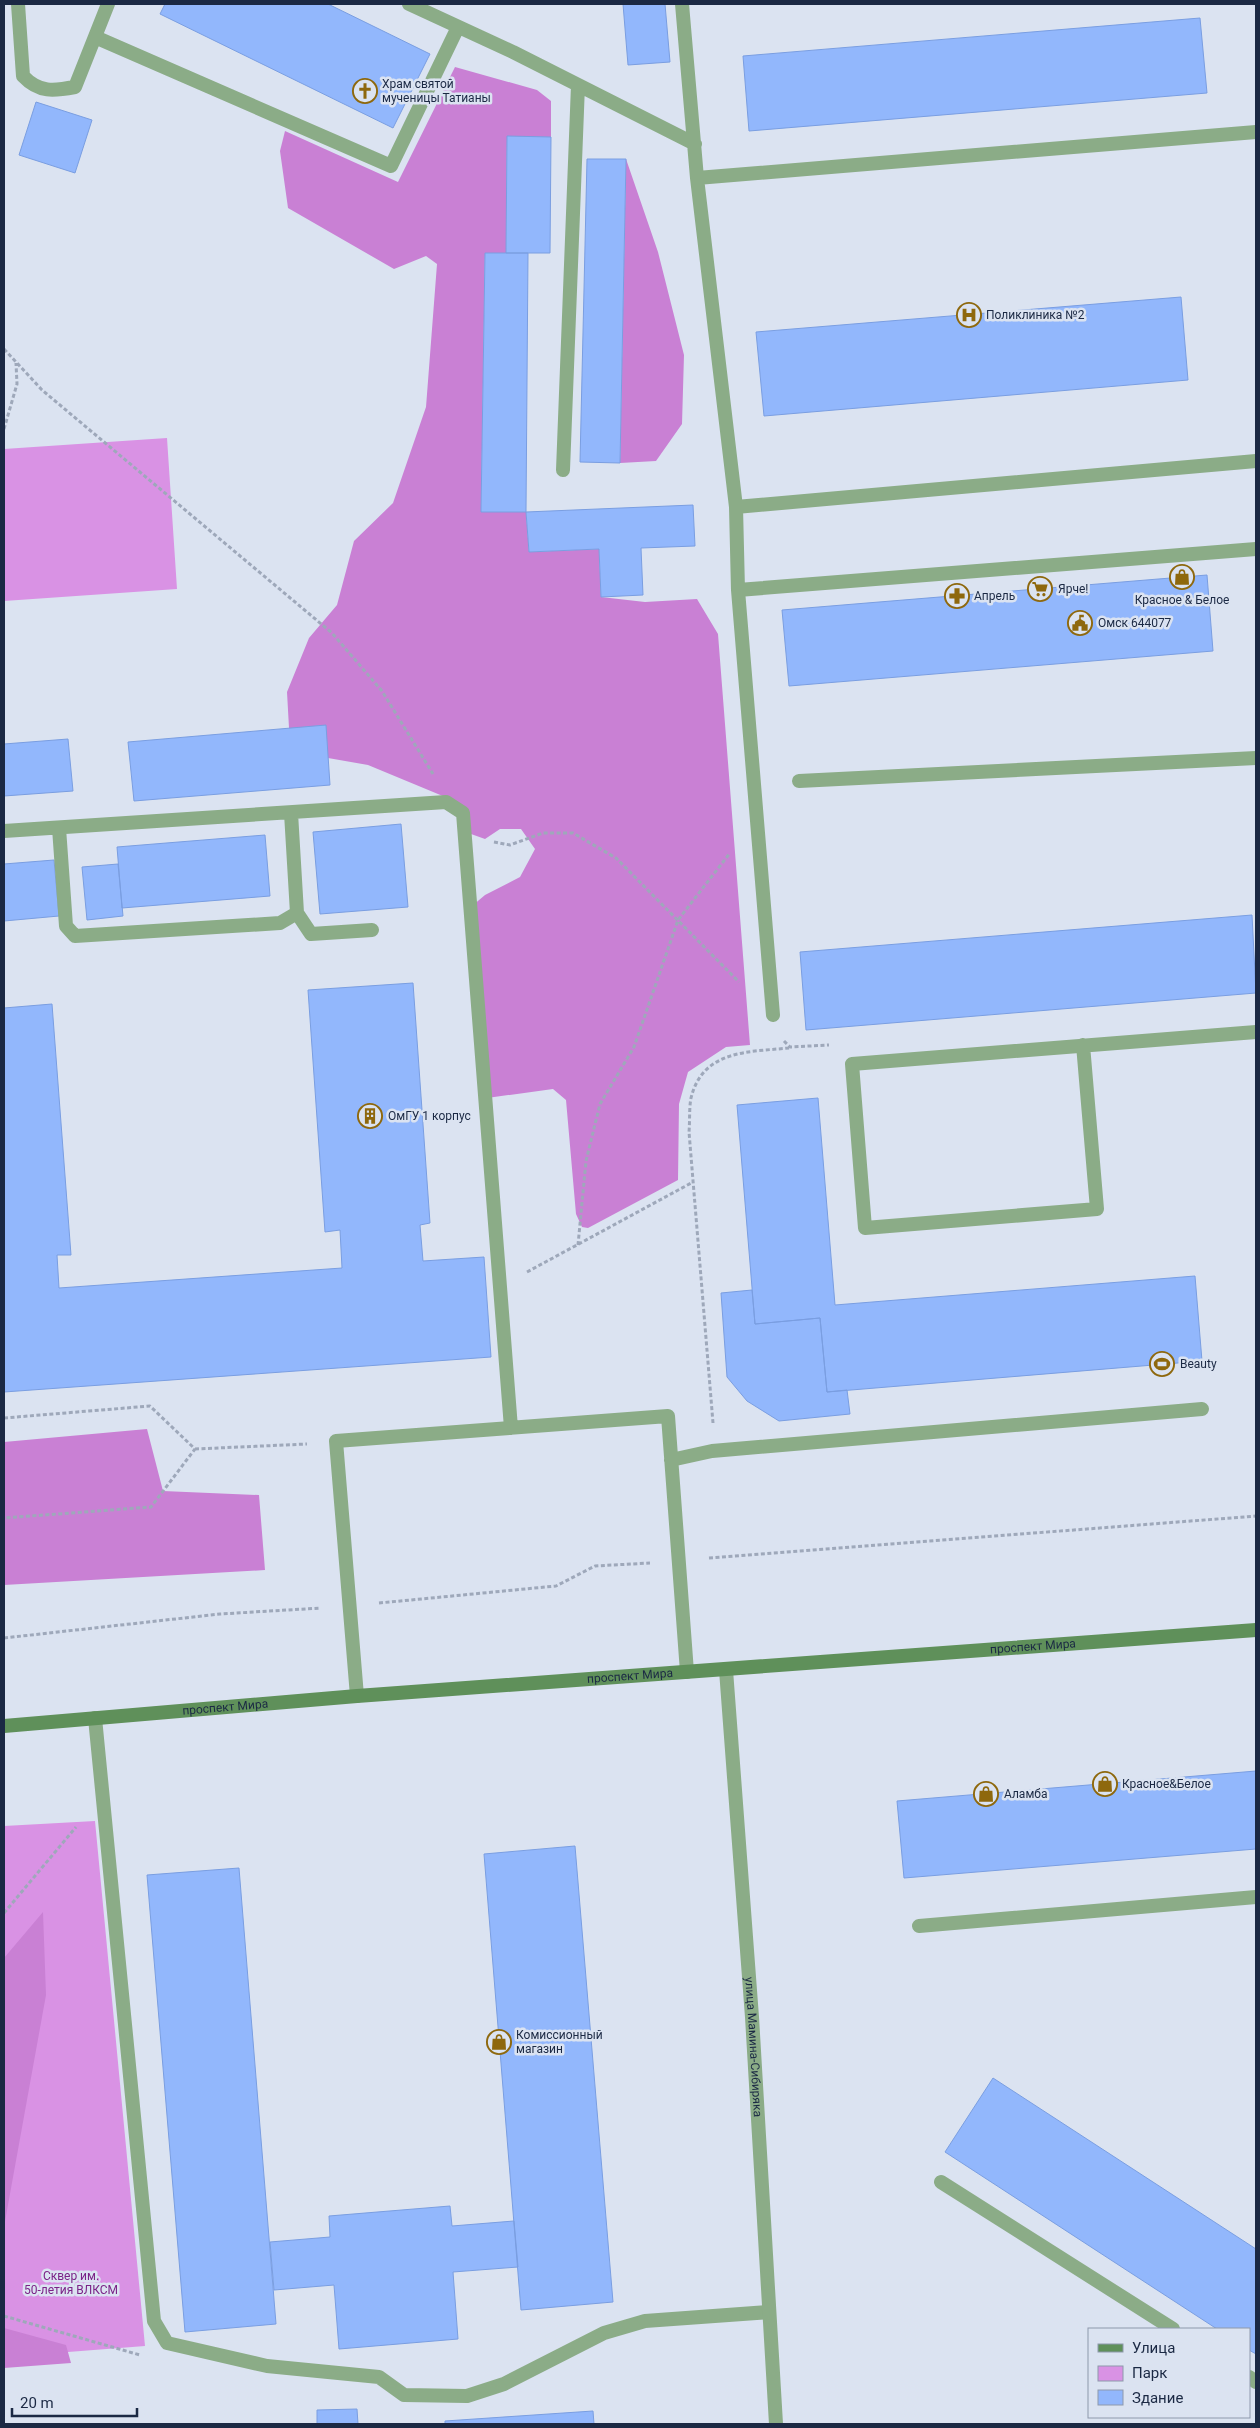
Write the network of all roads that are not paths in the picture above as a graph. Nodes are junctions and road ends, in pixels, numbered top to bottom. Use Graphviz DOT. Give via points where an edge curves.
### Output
graph roads {
  1 [pos="18,4"];
  2 [pos="108,4"];
  3 [pos="409,4"];
  4 [pos="682,4"];
  5 [pos="458,27"];
  6 [pos="95,37"];
  7 [pos="578,85"];
  8 [pos="1256,132"];
  9 [pos="695,144"];
  10 [pos="697,178"];
  11 [pos="1256,461"];
  12 [pos="563,470"];
  13 [pos="736,507"];
  14 [pos="1256,549"];
  15 [pos="738,590"];
  16 [pos="1256,758"];
  17 [pos="799,781"];
  18 [pos="290,813"];
  19 [pos="59,828"];
  20 [pos="4,831"];
  21 [pos="297,913"];
  22 [pos="372,930"];
  23 [pos="773,1015"];
  24 [pos="1256,1032"];
  25 [pos="1083,1045"];
  26 [pos="1202,1409"];
  27 [pos="511,1428"];
  28 [pos="671,1460"];
  29 [pos="1256,1630"];
  30 [pos="726,1670"];
  31 [pos="687,1672"];
  32 [pos="357,1696"];
  33 [pos="95,1718"];
  34 [pos="4,1726"];
  35 [pos="1256,1897"];
  36 [pos="919,1926"];
  37 [pos="942,2182"];
  38 [pos="769,2312"];
  39 [pos="1171,2328"];
  40 [pos="776,2424"];
  1 -- 6 [label="street" via="23,76 32,85 54,91 75,87"];
  2 -- 6 [label="street"];
  3 -- 5 [label="street"];
  4 -- 9 [label="street"];
  5 -- 6 [label="street" via="390,166"];
  5 -- 7 [label="street"];
  7 -- 9 [label="street"];
  7 -- 12 [label="street"];
  8 -- 10 [label="street"];
  9 -- 10 [label="street"];
  10 -- 13 [label="street"];
  11 -- 13 [label="street"];
  13 -- 15 [label="street"];
  14 -- 15 [label="street"];
  15 -- 23 [label="street"];
  16 -- 17 [label="street"];
  18 -- 19 [label="street"];
  18 -- 21 [label="street"];
  18 -- 27 [label="street" via="446,802 463,813"];
  19 -- 20 [label="street"];
  19 -- 21 [label="street" via="66,926 75,936 280,924"];
  21 -- 22 [label="street" via="311,934"];
  24 -- 25 [label="street"];
  25 -- 25 [label="street" via="1096,1209 865,1228 852,1064"];
  26 -- 28 [label="street" via="712,1451"];
  27 -- 28 [label="street" via="668,1416"];
  27 -- 32 [label="street" via="336,1441"];
  28 -- 31 [label="street"];
  29 -- 30 [label="main road, проспект Мира"];
  30 -- 31 [label="main road, проспект Мира"];
  30 -- 38 [label="street, улица Мамина-Сибиряка" via="752,2017"];
  31 -- 32 [label="main road, проспект Мира"];
  32 -- 33 [label="main road, проспект Мира"];
  33 -- 34 [label="main road, проспект Мира"];
  33 -- 38 [label="street" via="154,2321 167,2343 266,2366 378,2377 404,2395 467,2396 504,2384 604,2333 644,2321"];
  35 -- 36 [label="street"];
  37 -- 39 [label="street"];
  38 -- 40 [label="street, улица Мамина-Сибиряка"];
}
